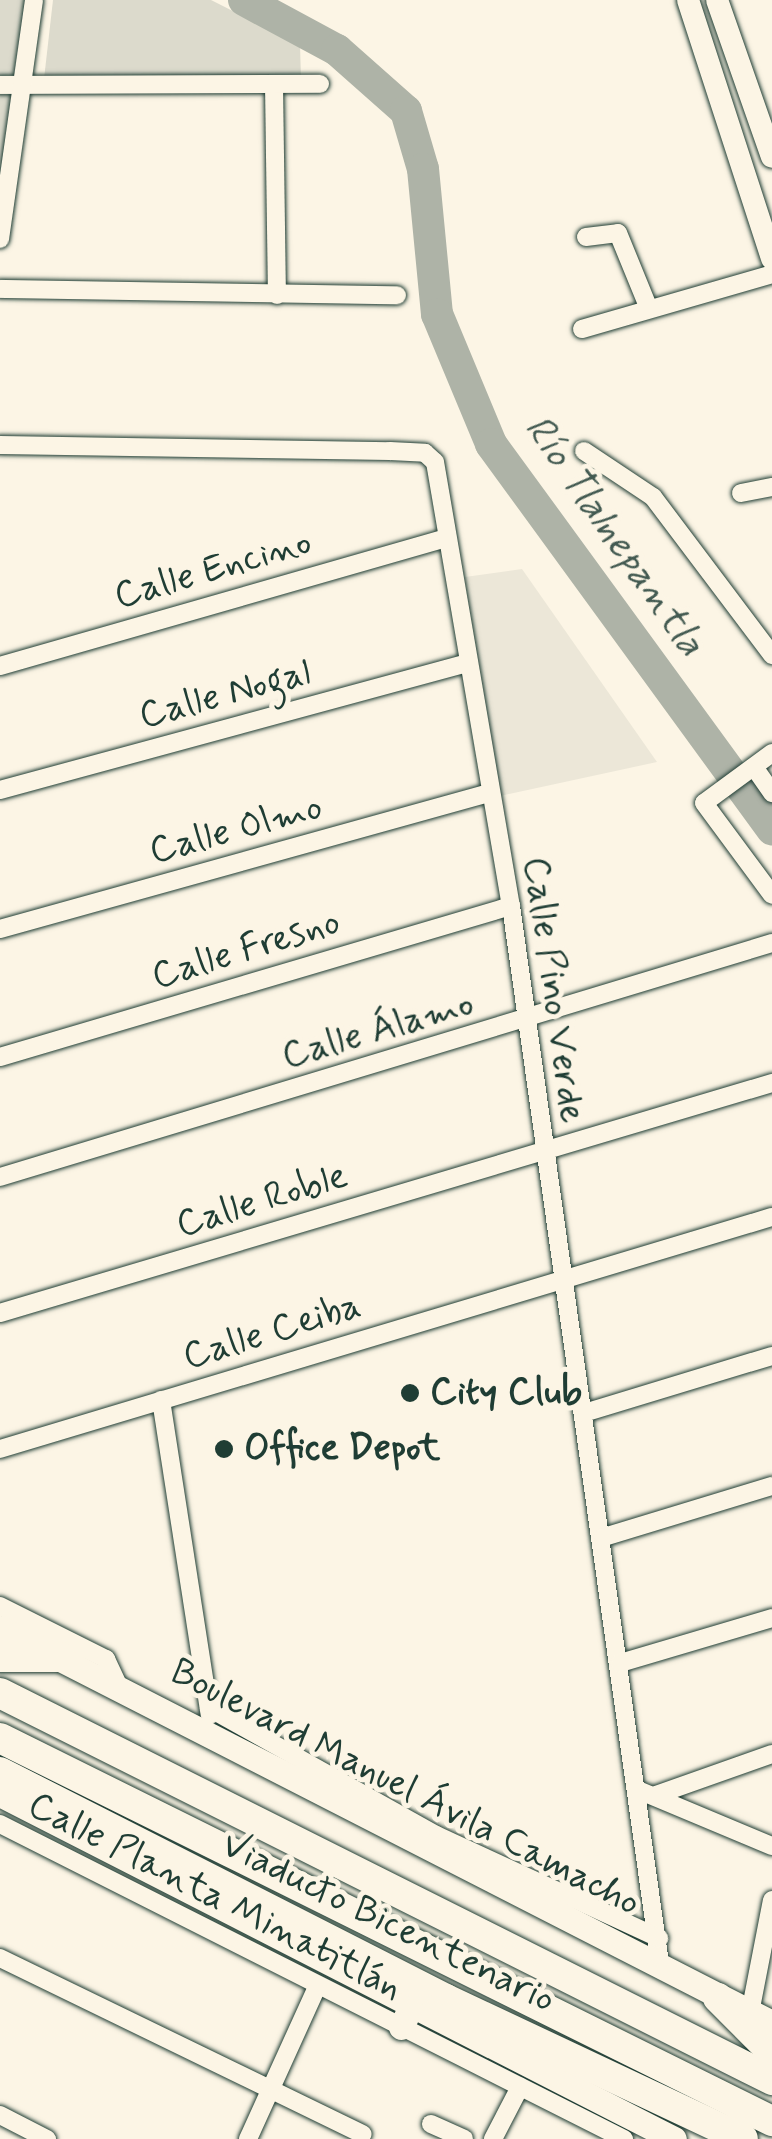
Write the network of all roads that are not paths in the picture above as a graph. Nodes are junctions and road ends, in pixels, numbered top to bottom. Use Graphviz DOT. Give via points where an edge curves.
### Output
graph roads {
  1 [pos="34,0"];
  2 [pos="688,0"];
  3 [pos="716,0"];
  4 [pos="274,84"];
  5 [pos="320,84"];
  6 [pos="0,86"];
  7 [pos="24,86"];
  8 [pos="772,157"];
  9 [pos="586,236"];
  10 [pos="0,240"];
  11 [pos="772,259"];
  12 [pos="772,274"];
  13 [pos="0,290"];
  14 [pos="277,295"];
  15 [pos="397,295"];
  16 [pos="649,310"];
  17 [pos="582,329"];
  18 [pos="0,445"];
  19 [pos="584,452"];
  20 [pos="772,487"];
  21 [pos="741,492"];
  22 [pos="445,538"];
  23 [pos="772,656"];
  24 [pos="468,663"];
  25 [pos="0,666"];
  26 [pos="772,753"];
  27 [pos="750,770"];
  28 [pos="0,790"];
  29 [pos="489,793"];
  30 [pos="772,793"];
  31 [pos="772,895"];
  32 [pos="510,906"];
  33 [pos="0,929"];
  34 [pos="772,943"];
  35 [pos="528,1021"];
  36 [pos="0,1057"];
  37 [pos="772,1082"];
  38 [pos="543,1152"];
  39 [pos="0,1176"];
  40 [pos="772,1217"];
  41 [pos="564,1278"];
  42 [pos="0,1313"];
  43 [pos="772,1356"];
  44 [pos="161,1400"];
  45 [pos="584,1412"];
  46 [pos="0,1448"];
  47 [pos="772,1486"];
  48 [pos="604,1537"];
  49 [pos="0,1606"];
  50 [pos="772,1618"];
  51 [pos="0,1628"];
  52 [pos="0,1657"];
  53 [pos="60,1657"];
  54 [pos="620,1663"];
  55 [pos="120,1687"];
  56 [pos="0,1693"];
  57 [pos="210,1708"];
  58 [pos="212,1734"];
  59 [pos="0,1738"];
  60 [pos="772,1754"];
  61 [pos="0,1772"];
  62 [pos="647,1792"];
  63 [pos="0,1794"];
  64 [pos="0,1824"];
  65 [pos="772,1846"];
  66 [pos="772,1900"];
  67 [pos="660,1951"];
  68 [pos="0,1958"];
  69 [pos="318,1985"];
  70 [pos="718,1998"];
  71 [pos="407,2016"];
  72 [pos="761,2018"];
  73 [pos="772,2052"];
  74 [pos="772,2080"];
  75 [pos="520,2087"];
  76 [pos="270,2094"];
  77 [pos="0,2115"];
  78 [pos="772,2121"];
  79 [pos="431,2124"];
  80 [pos="363,2134"];
  81 [pos="47,2139"];
  82 [pos="248,2139"];
  83 [pos="464,2139"];
  84 [pos="493,2139"];
  85 [pos="624,2139"];
  86 [pos="674,2139"];
  87 [pos="743,2139"];
  1 -- 7 [label="street"];
  2 -- 11 [label="main road"];
  3 -- 8 [label="main road"];
  4 -- 5 [label="street"];
  4 -- 7 [label="street"];
  4 -- 14 [label="street"];
  6 -- 7 [label="street"];
  7 -- 10 [label="street"];
  9 -- 16 [label="street" via="618,233"];
  12 -- 16 [label="street"];
  13 -- 14 [label="street"];
  14 -- 15 [label="street"];
  16 -- 17 [label="street"];
  18 -- 22 [label="street, Calle Pino Verde" via="425,453 435,462"];
  19 -- 23 [label="street" via="653,497"];
  20 -- 21 [label="street"];
  22 -- 24 [label="street, Calle Pino Verde"];
  22 -- 25 [label="street, Calle Encino"];
  24 -- 28 [label="street, Calle Nogal"];
  24 -- 29 [label="street, Calle Pino Verde"];
  26 -- 27 [label="street"];
  27 -- 30 [label="street"];
  27 -- 31 [label="street" via="704,803"];
  29 -- 32 [label="street, Calle Pino Verde"];
  29 -- 33 [label="street, Calle Olmo"];
  32 -- 35 [label="street, Calle Pino Verde"];
  32 -- 36 [label="street, Calle Fresno"];
  34 -- 35 [label="street, Calle Álamo"];
  35 -- 38 [label="street, Calle Pino Verde"];
  35 -- 39 [label="street, Calle Álamo"];
  37 -- 38 [label="street, Calle Roble"];
  38 -- 41 [label="street, Calle Pino Verde"];
  38 -- 42 [label="street, Calle Roble"];
  40 -- 41 [label="street, Calle Ceiba"];
  41 -- 44 [label="street, Calle Ceiba"];
  41 -- 45 [label="street, Calle Pino Verde"];
  43 -- 45 [label="street"];
  44 -- 46 [label="street, Calle Ceiba"];
  44 -- 57 [label="street"];
  45 -- 48 [label="street, Calle Pino Verde"];
  47 -- 48 [label="street"];
  48 -- 54 [label="street, Calle Pino Verde"];
  49 -- 55 [label="street" via="106,1660"];
  50 -- 54 [label="street"];
  51 -- 53 [label="main road, Boulevard Manuel Ávila Camacho"];
  52 -- 53 [label="highway"];
  53 -- 55 [label="main road, Boulevard Manuel Ávila Camacho"];
  54 -- 62 [label="street, Calle Pino Verde"];
  55 -- 58 [label="main road, Boulevard Manuel Ávila Camacho"];
  56 -- 74 [label="highway"];
  57 -- 58 [label="street"];
  57 -- 67 [label="street, Boulevard Manuel Ávila Camacho"];
  58 -- 67 [label="main road, Boulevard Manuel Ávila Camacho"];
  59 -- 78 [label="highway"];
  60 -- 62 [label="street"];
  61 -- 87 [label="highway, Viaducto Bicentenario" via="446,1999"];
  62 -- 65 [label="street"];
  62 -- 67 [label="street, Calle Pino Verde"];
  63 -- 71 [label="main road"];
  64 -- 69 [label="street, Calle Planta Minatitlán"];
  66 -- 72 [label="street"];
  67 -- 70 [label="main road, Boulevard Manuel Ávila Camacho"];
  68 -- 76 [label="street"];
  69 -- 71 [label="street, Calle Planta Minatitlán"];
  69 -- 76 [label="street"];
  70 -- 72 [label="main road, Boulevard Manuel Ávila Camacho"];
  70 -- 73 [label="highway"];
  71 -- 75 [label="street, Calle Planta Minatitlán"];
  71 -- 86 [label="main road"];
  75 -- 84 [label="street"];
  75 -- 85 [label="street, Calle Planta Minatitlán"];
  76 -- 80 [label="street"];
  76 -- 82 [label="street"];
  77 -- 81 [label="street"];
  79 -- 83 [label="street"];
}
